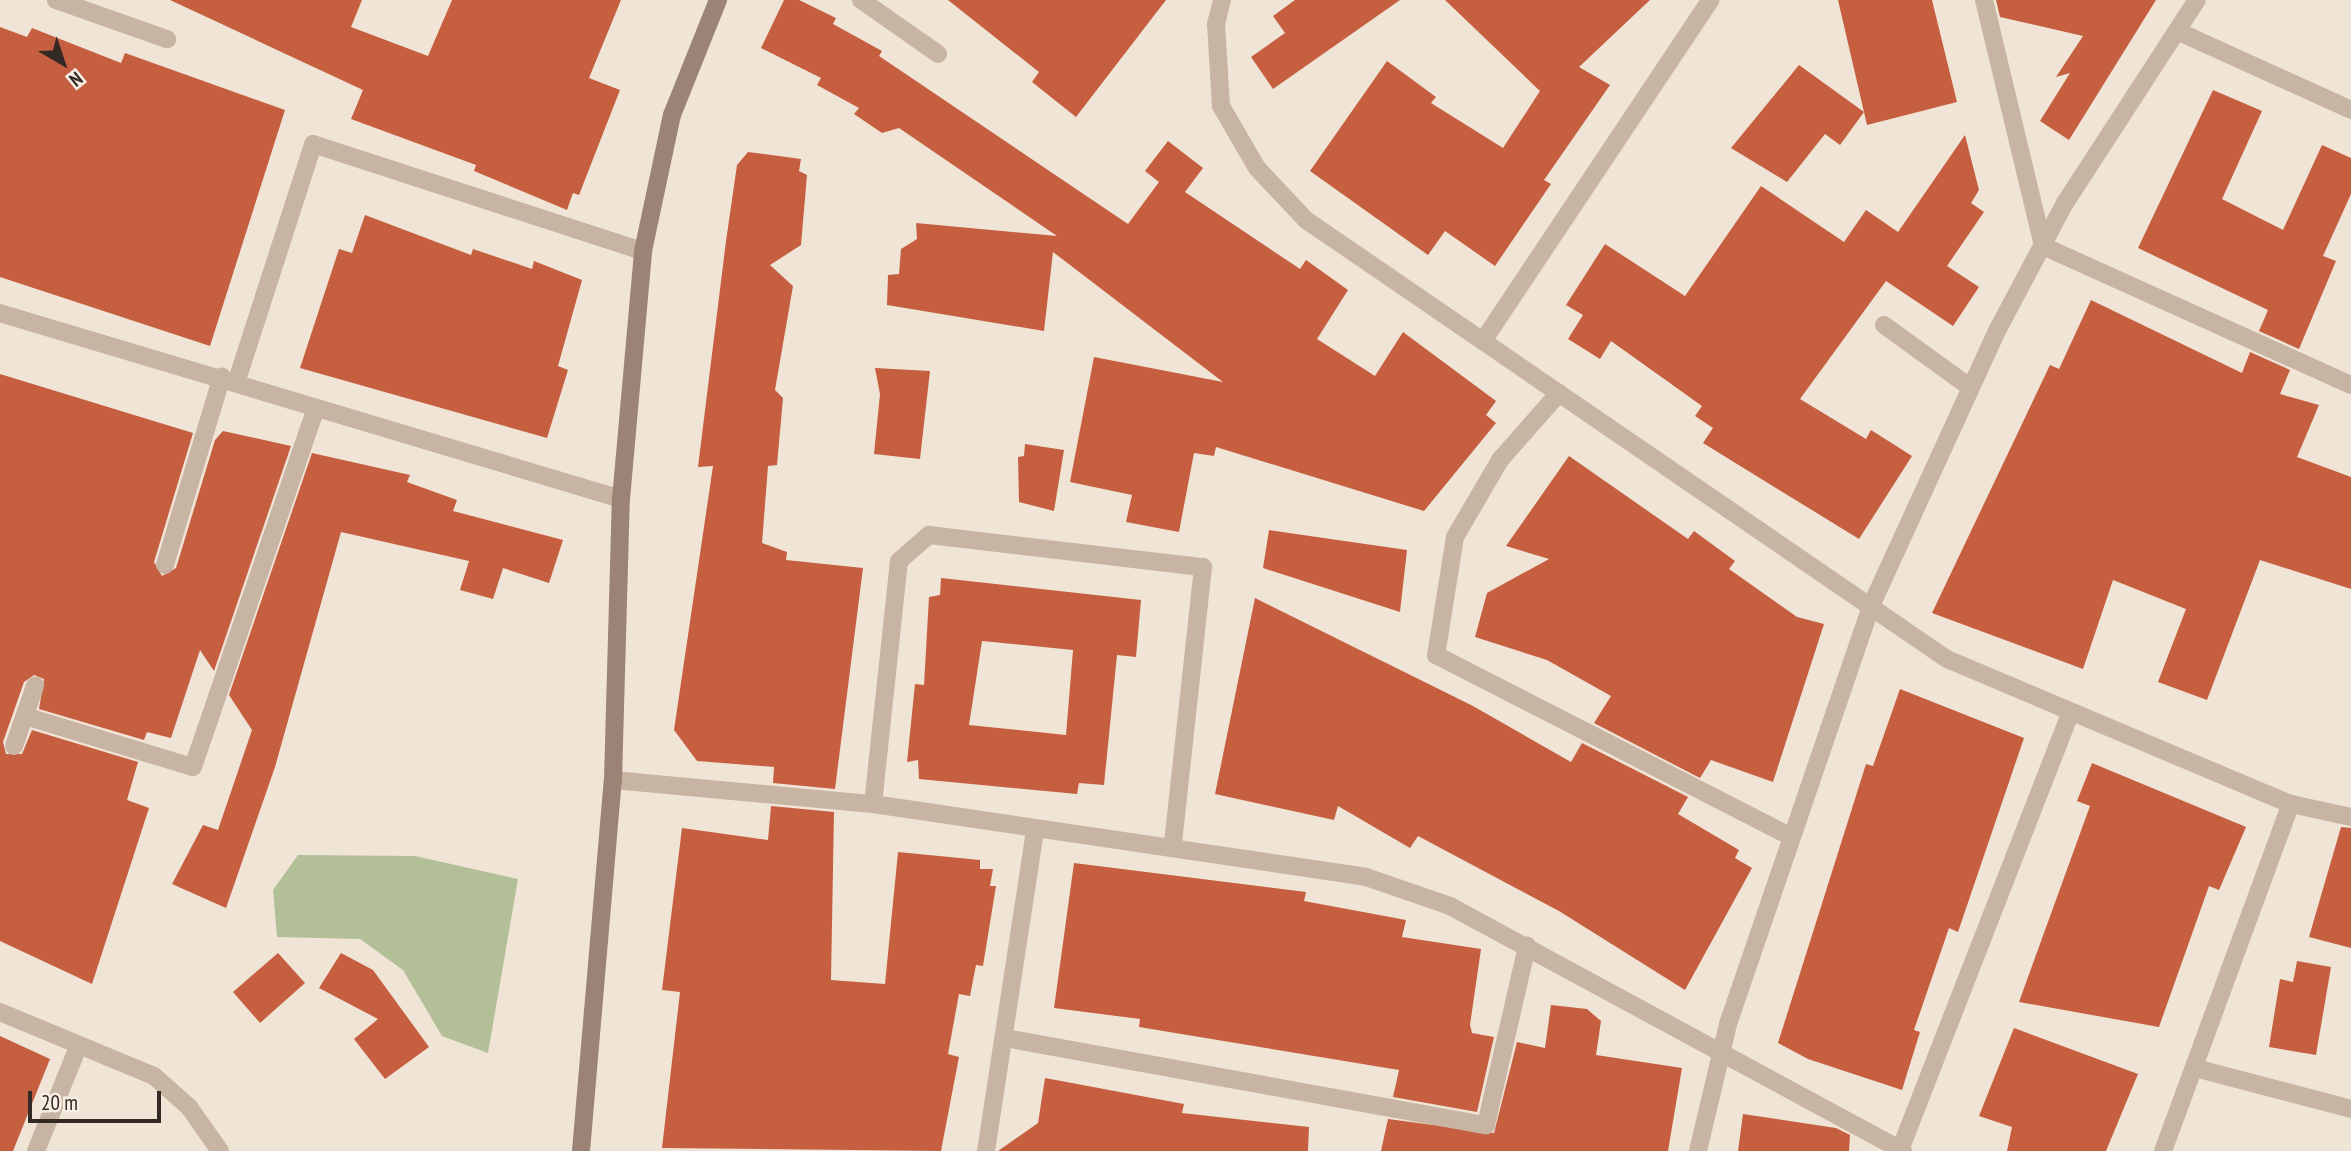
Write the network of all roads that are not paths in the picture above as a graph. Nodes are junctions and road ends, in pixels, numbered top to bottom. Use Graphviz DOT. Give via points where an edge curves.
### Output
graph roads {
  1 [pos="56,0"];
  2 [pos="719,0"];
  3 [pos="861,0"];
  4 [pos="1222,0"];
  5 [pos="1710,0"];
  6 [pos="1984,0"];
  7 [pos="2196,0"];
  8 [pos="2177,31"];
  9 [pos="167,39"];
  10 [pos="938,54"];
  11 [pos="2351,110"];
  12 [pos="2043,246"];
  13 [pos="643,251"];
  14 [pos="0,313"];
  15 [pos="1884,325"];
  16 [pos="1483,341"];
  17 [pos="230,378"];
  18 [pos="2351,385"];
  19 [pos="1971,388"];
  20 [pos="1559,393"];
  21 [pos="315,410"];
  22 [pos="621,499"];
  23 [pos="164,565"];
  24 [pos="1871,606"];
  25 [pos="35,686"];
  26 [pos="2070,713"];
  27 [pos="28,717"];
  28 [pos="14,746"];
  29 [pos="613,780"];
  30 [pos="873,804"];
  31 [pos="2291,804"];
  32 [pos="2351,817"];
  33 [pos="1035,832"];
  34 [pos="1788,836"];
  35 [pos="1173,845"];
  36 [pos="1527,946"];
  37 [pos="0,1012"];
  38 [pos="1005,1038"];
  39 [pos="78,1047"];
  40 [pos="1724,1052"];
  41 [pos="2194,1068"];
  42 [pos="2351,1109"];
  43 [pos="1901,1150"];
  44 [pos="37,1151"];
  45 [pos="220,1151"];
  46 [pos="581,1151"];
  47 [pos="986,1151"];
  48 [pos="1698,1151"];
  49 [pos="2163,1151"];
  1 -- 9 [label="street"];
  2 -- 13 [label="street" via="672,115"];
  3 -- 10 [label="street"];
  4 -- 16 [label="street" via="1216,24 1221,106 1256,168 1307,220"];
  5 -- 16 [label="street"];
  6 -- 12 [label="street"];
  7 -- 8 [label="street"];
  8 -- 11 [label="street"];
  8 -- 12 [label="street"];
  12 -- 18 [label="street"];
  12 -- 19 [label="street"];
  13 -- 17 [label="street" via="313,144"];
  13 -- 22 [label="street"];
  14 -- 17 [label="street"];
  15 -- 19 [label="street"];
  16 -- 20 [label="street"];
  17 -- 21 [label="street"];
  17 -- 23 [label="street"];
  19 -- 24 [label="street"];
  20 -- 24 [label="street"];
  20 -- 34 [label="street" via="1500,460 1455,537 1436,655"];
  21 -- 22 [label="street"];
  21 -- 27 [label="street" via="193,767"];
  22 -- 29 [label="street"];
  24 -- 26 [label="street" via="1947,659"];
  24 -- 34 [label="street"];
  25 -- 27 [label="street"];
  26 -- 31 [label="street"];
  26 -- 43 [label="street"];
  27 -- 28 [label="street"];
  29 -- 30 [label="street"];
  29 -- 46 [label="street"];
  30 -- 33 [label="street"];
  30 -- 35 [label="street" via="899,561 929,535 1203,567"];
  31 -- 32 [label="street"];
  31 -- 41 [label="street"];
  33 -- 35 [label="street"];
  33 -- 38 [label="street"];
  34 -- 40 [label="street"];
  35 -- 36 [label="street" via="1366,877 1450,906"];
  36 -- 38 [label="street" via="1486,1125"];
  36 -- 40 [label="street"];
  37 -- 39 [label="street"];
  38 -- 47 [label="street"];
  39 -- 44 [label="street"];
  39 -- 45 [label="street" via="154,1076 189,1107"];
  40 -- 43 [label="street"];
  40 -- 48 [label="street"];
  41 -- 42 [label="street"];
  41 -- 49 [label="street"];
}
